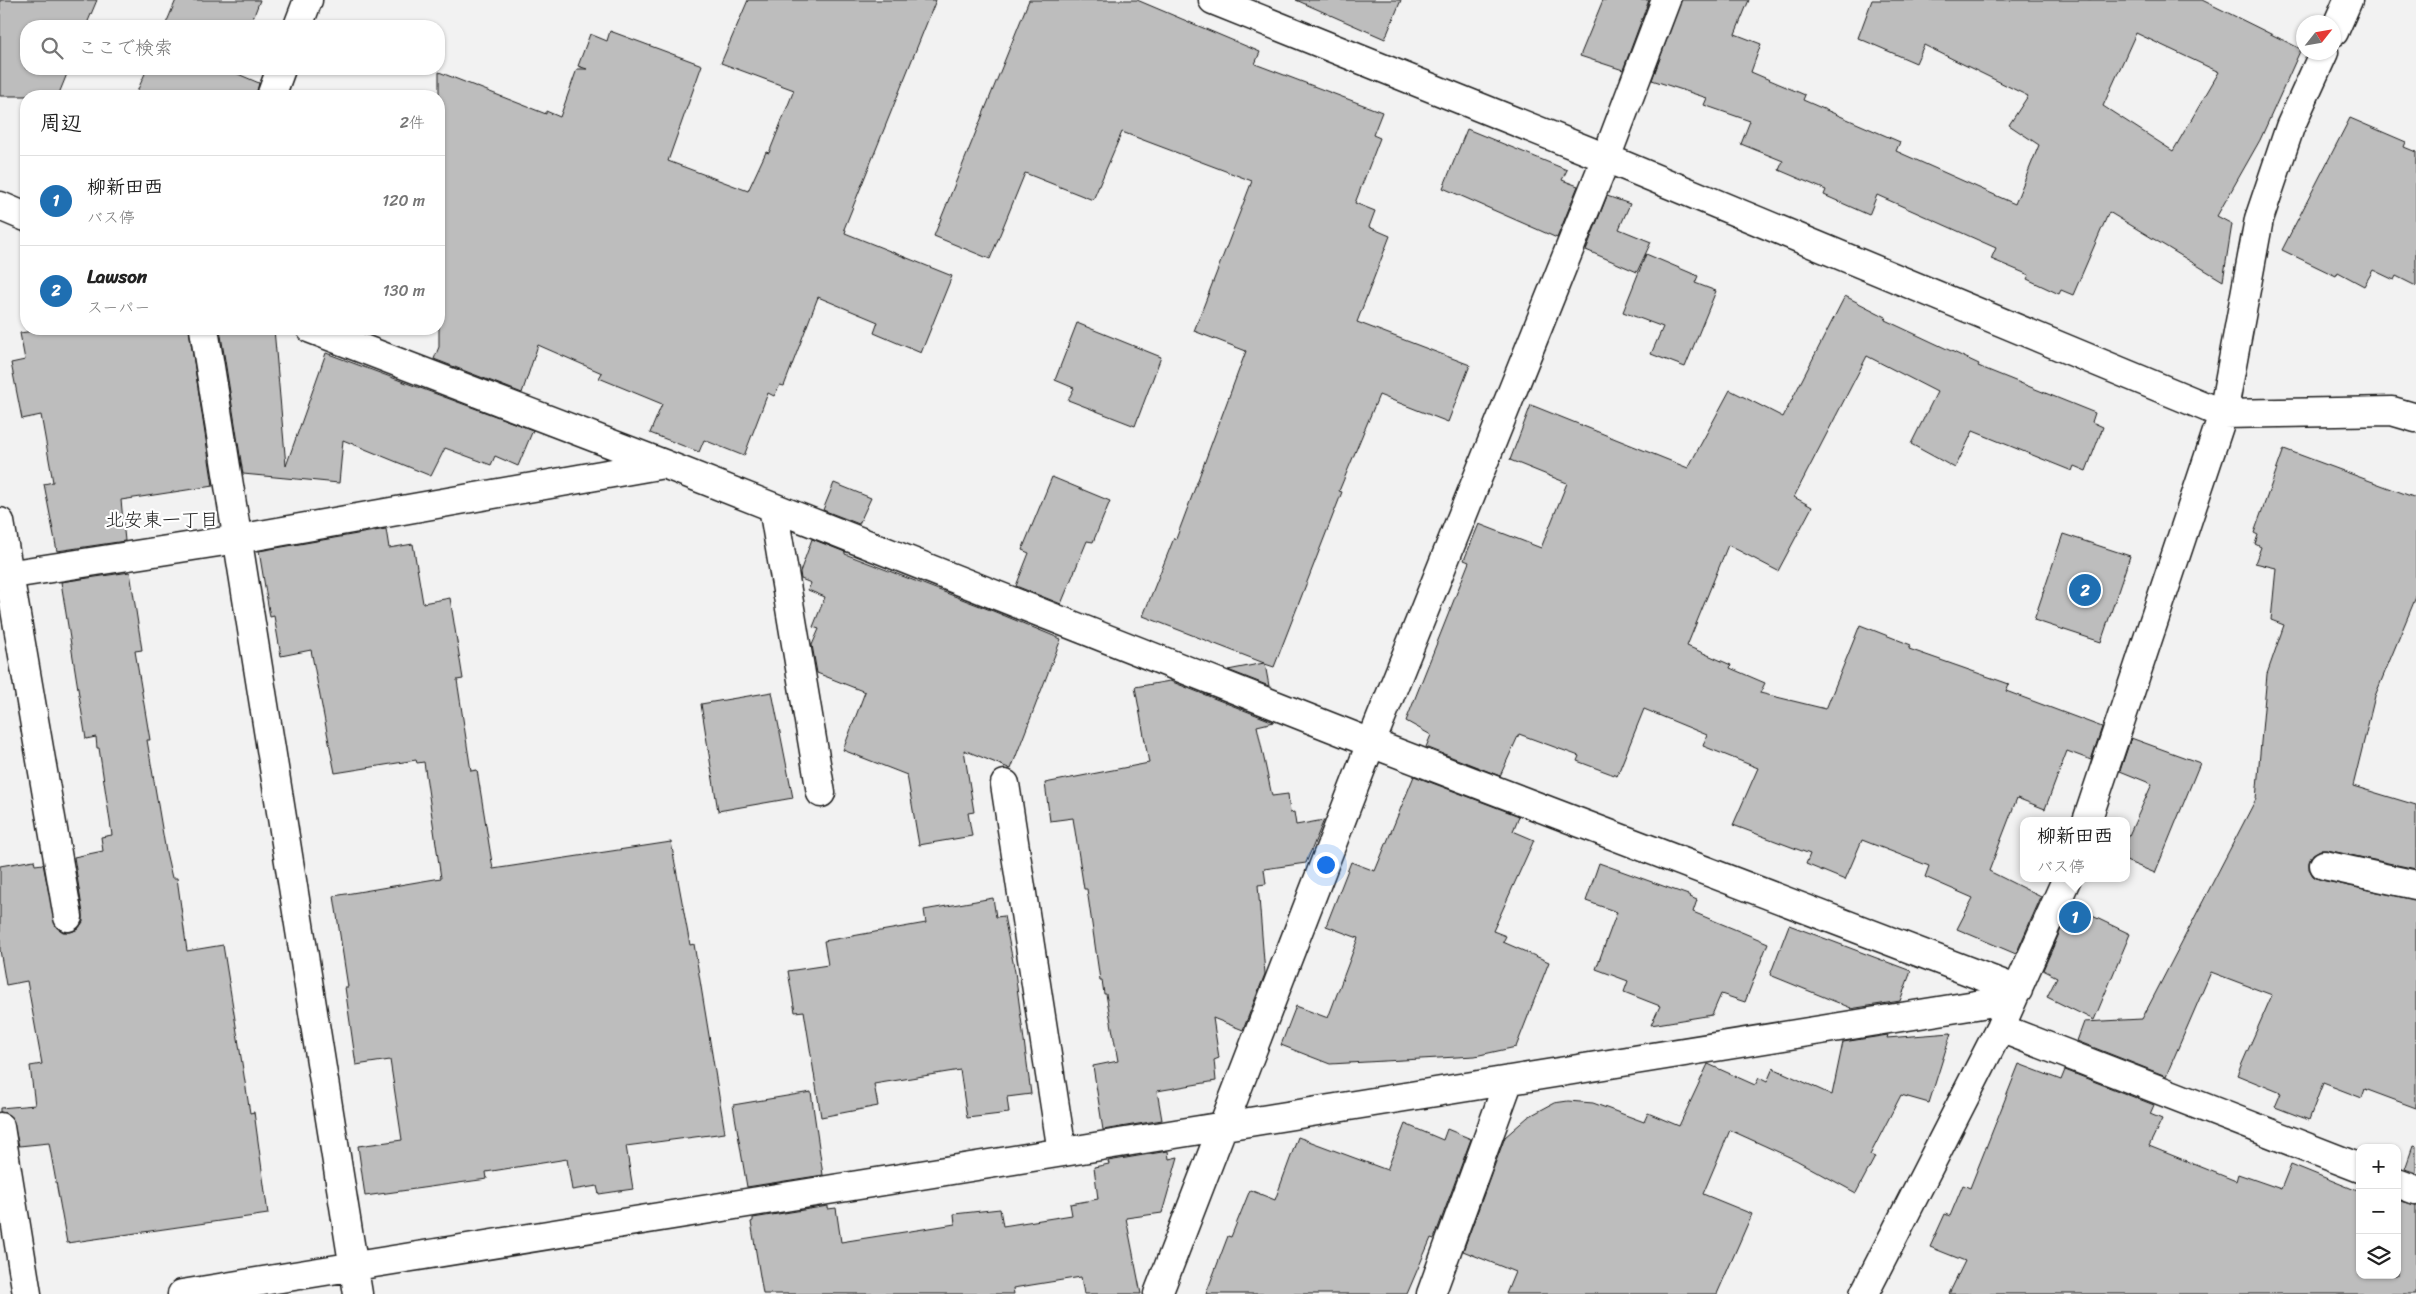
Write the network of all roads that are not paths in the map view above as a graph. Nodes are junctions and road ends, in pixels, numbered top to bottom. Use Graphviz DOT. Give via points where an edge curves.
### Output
graph roads {
  1 [pos="308,0"];
  2 [pos="1214,0"];
  3 [pos="1666,0"];
  4 [pos="2348,0"];
  5 [pos="2341,16"];
  6 [pos="300,20"];
  7 [pos="2320,60"];
  8 [pos="279,75"];
  9 [pos="273,90"];
  10 [pos="1606,158"];
  11 [pos="0,206"];
  12 [pos="20,214"];
  13 [pos="205,335"];
  14 [pos="326,335"];
  15 [pos="2223,414"];
  16 [pos="2416,418"];
  17 [pos="664,464"];
  18 [pos="773,507"];
  19 [pos="0,522"];
  20 [pos="238,539"];
  21 [pos="4,575"];
  22 [pos="1372,743"];
  23 [pos="1005,784"];
  24 [pos="821,793"];
  25 [pos="2087,817"];
  26 [pos="2324,865"];
  27 [pos="2065,882"];
  28 [pos="2416,885"];
  29 [pos="68,917"];
  30 [pos="2015,995"];
  31 [pos="2000,1028"];
  32 [pos="1509,1080"];
  33 [pos="1223,1126"];
  34 [pos="0,1127"];
  35 [pos="1062,1152"];
  36 [pos="2356,1166"];
  37 [pos="2401,1184"];
  38 [pos="2416,1190"];
  39 [pos="353,1267"];
  40 [pos="27,1294"];
  41 [pos="182,1294"];
  42 [pos="358,1294"];
  43 [pos="1158,1294"];
  44 [pos="1431,1294"];
  45 [pos="1864,1294"];
  1 -- 6 [label="street"];
  2 -- 10 [label="street"];
  3 -- 10 [label="street"];
  4 -- 5 [label="street"];
  7 -- 15 [label="street" via="2290,127 2259,219"];
  8 -- 9 [label="street"];
  10 -- 15 [label="street"];
  10 -- 22 [label="street"];
  11 -- 12 [label="street"];
  13 -- 20 [label="street"];
  14 -- 17 [label="street"];
  15 -- 16 [label="street" via="2392,411"];
  15 -- 25 [label="street"];
  17 -- 18 [label="street"];
  17 -- 20 [label="street"];
  18 -- 22 [label="street"];
  18 -- 24 [label="street"];
  19 -- 21 [label="street"];
  20 -- 21 [label="street"];
  20 -- 39 [label="street"];
  21 -- 29 [label="street"];
  22 -- 30 [label="street"];
  22 -- 33 [label="street"];
  23 -- 35 [label="street"];
  26 -- 28 [label="street"];
  27 -- 30 [label="street"];
  30 -- 31 [label="street"];
  30 -- 32 [label="street"];
  31 -- 36 [label="street"];
  31 -- 45 [label="street"];
  32 -- 33 [label="street"];
  32 -- 44 [label="street"];
  33 -- 35 [label="street"];
  33 -- 43 [label="street"];
  34 -- 40 [label="street"];
  35 -- 39 [label="street"];
  37 -- 38 [label="street"];
  39 -- 41 [label="street"];
  39 -- 42 [label="street"];
}
